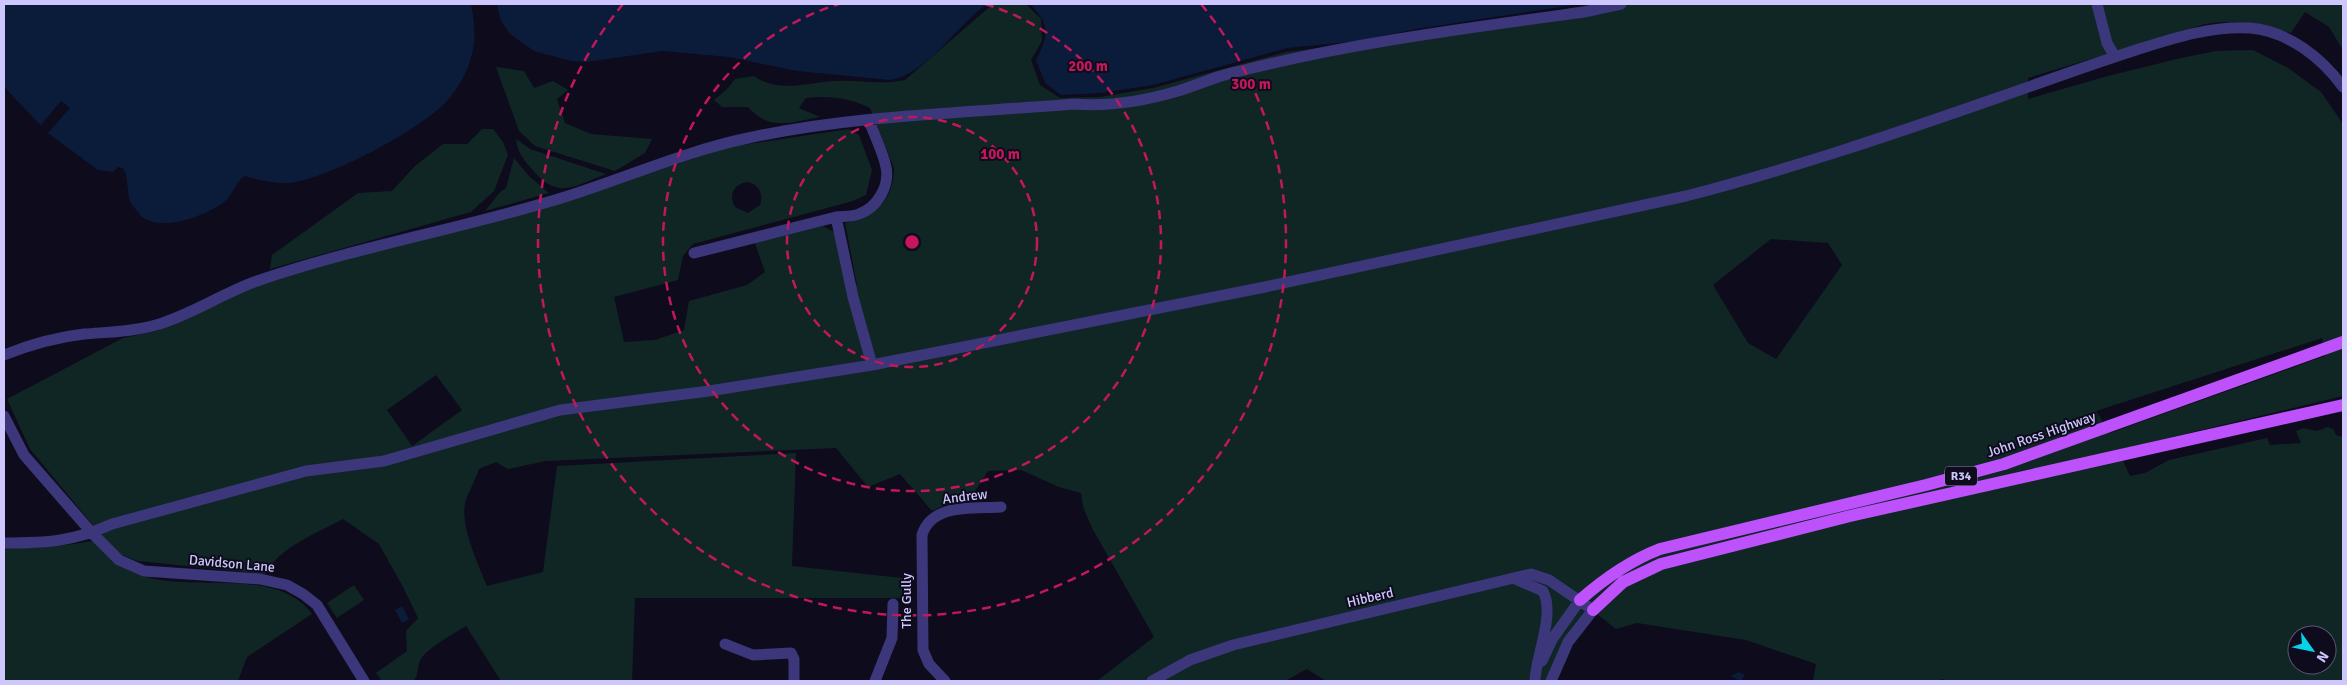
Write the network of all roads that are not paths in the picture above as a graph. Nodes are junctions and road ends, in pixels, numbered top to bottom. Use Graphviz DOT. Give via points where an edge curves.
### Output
graph roads {
  1 [pos="1621,4"];
  2 [pos="2098,4"];
  3 [pos="2115,57"];
  4 [pos="2343,87"];
  5 [pos="869,120"];
  6 [pos="836,217"];
  7 [pos="694,254"];
  8 [pos="2343,342"];
  9 [pos="4,355"];
  10 [pos="872,365"];
  11 [pos="2343,406"];
  12 [pos="4,416"];
  13 [pos="8,434"];
  14 [pos="1001,507"];
  15 [pos="933,516"];
  16 [pos="92,533"];
  17 [pos="4,543"];
  18 [pos="1514,578"];
  19 [pos="1580,600"];
  20 [pos="893,604"];
  21 [pos="1592,610"];
  22 [pos="725,644"];
  23 [pos="1535,680"];
  24 [pos="364,681"];
  25 [pos="794,681"];
  26 [pos="875,681"];
  27 [pos="945,681"];
  28 [pos="1152,681"];
  29 [pos="1551,681"];
  1 -- 5 [label="street" via="1336,50 1235,72 1132,102"];
  2 -- 3 [label="street" via="2107,43"];
  3 -- 4 [label="street" via="2207,29 2252,28 2285,38 2312,54"];
  3 -- 10 [label="street" via="1922,125 1686,196 1265,287"];
  5 -- 6 [label="street" via="886,167 885,186 875,204 867,210 858,215"];
  5 -- 9 [label="street" via="750,137 691,152 568,196 255,281 157,325 125,332 60,338"];
  6 -- 7 [label="street"];
  6 -- 10 [label="street"];
  8 -- 19 [label="main road, John Ross Highway / R34" via="2004,464 1660,549 1623,566"];
  10 -- 16 [label="street" via="560,410 384,461 306,471 260,483 112,524"];
  11 -- 21 [label="main road, R34" via="1850,516 1661,564 1623,582"];
  12 -- 13 [label="street, Davidson Lane"];
  13 -- 16 [label="street, Davidson Lane"];
  14 -- 15 [label="street, Andrew" via="947,511"];
  15 -- 27 [label="street, The Gully" via="922,535 922,642 929,664"];
  16 -- 17 [label="street" via="65,541"];
  16 -- 24 [label="street, Davidson Lane" via="113,556 137,569 260,579 295,589 318,605"];
  18 -- 19 [label="street, Hibberd" via="1525,575 1543,577"];
  18 -- 23 [label="street" via="1544,591 1549,603"];
  18 -- 28 [label="street, Hibberd" via="1233,645 1204,654"];
  19 -- 21 [label="street, Hibberd"];
  19 -- 23 [label="street" via="1552,638"];
  20 -- 26 [label="street" via="892,638"];
  21 -- 29 [label="street" via="1568,642"];
  22 -- 25 [label="street" via="753,655 791,653"];
}
